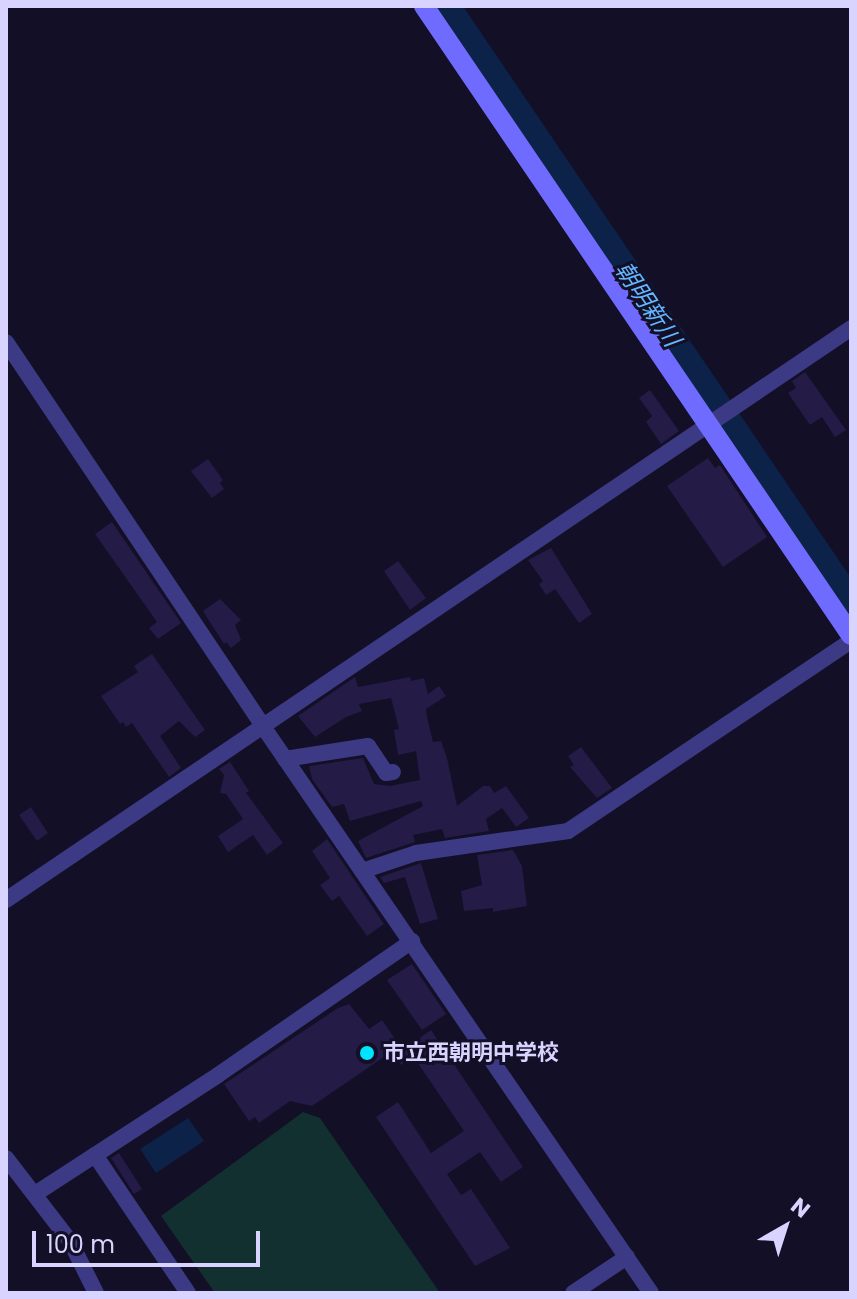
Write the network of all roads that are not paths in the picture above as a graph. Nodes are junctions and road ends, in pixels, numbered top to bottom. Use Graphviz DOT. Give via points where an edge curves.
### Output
graph roads {
  1 [pos="424,6"];
  2 [pos="851,328"];
  3 [pos="6,342"];
  4 [pos="719,418"];
  5 [pos="851,638"];
  6 [pos="262,725"];
  7 [pos="285,759"];
  8 [pos="393,772"];
  9 [pos="362,871"];
  10 [pos="6,900"];
  11 [pos="412,941"];
  12 [pos="95,1155"];
  13 [pos="6,1158"];
  14 [pos="35,1194"];
  15 [pos="627,1257"];
  16 [pos="96,1293"];
  17 [pos="188,1293"];
  18 [pos="573,1293"];
  19 [pos="651,1293"];
  1 -- 4 [label="street"];
  2 -- 4 [label="street"];
  3 -- 6 [label="street"];
  4 -- 5 [label="street"];
  4 -- 6 [label="street"];
  5 -- 9 [label="street" via="568,831 416,853"];
  6 -- 7 [label="street"];
  6 -- 10 [label="street"];
  7 -- 8 [label="street" via="368,746 386,773"];
  7 -- 9 [label="street"];
  9 -- 11 [label="street"];
  11 -- 12 [label="street"];
  11 -- 15 [label="street"];
  12 -- 14 [label="street"];
  12 -- 17 [label="street"];
  13 -- 14 [label="street"];
  14 -- 16 [label="street" via="70,1241"];
  15 -- 18 [label="street"];
  15 -- 19 [label="street"];
}
